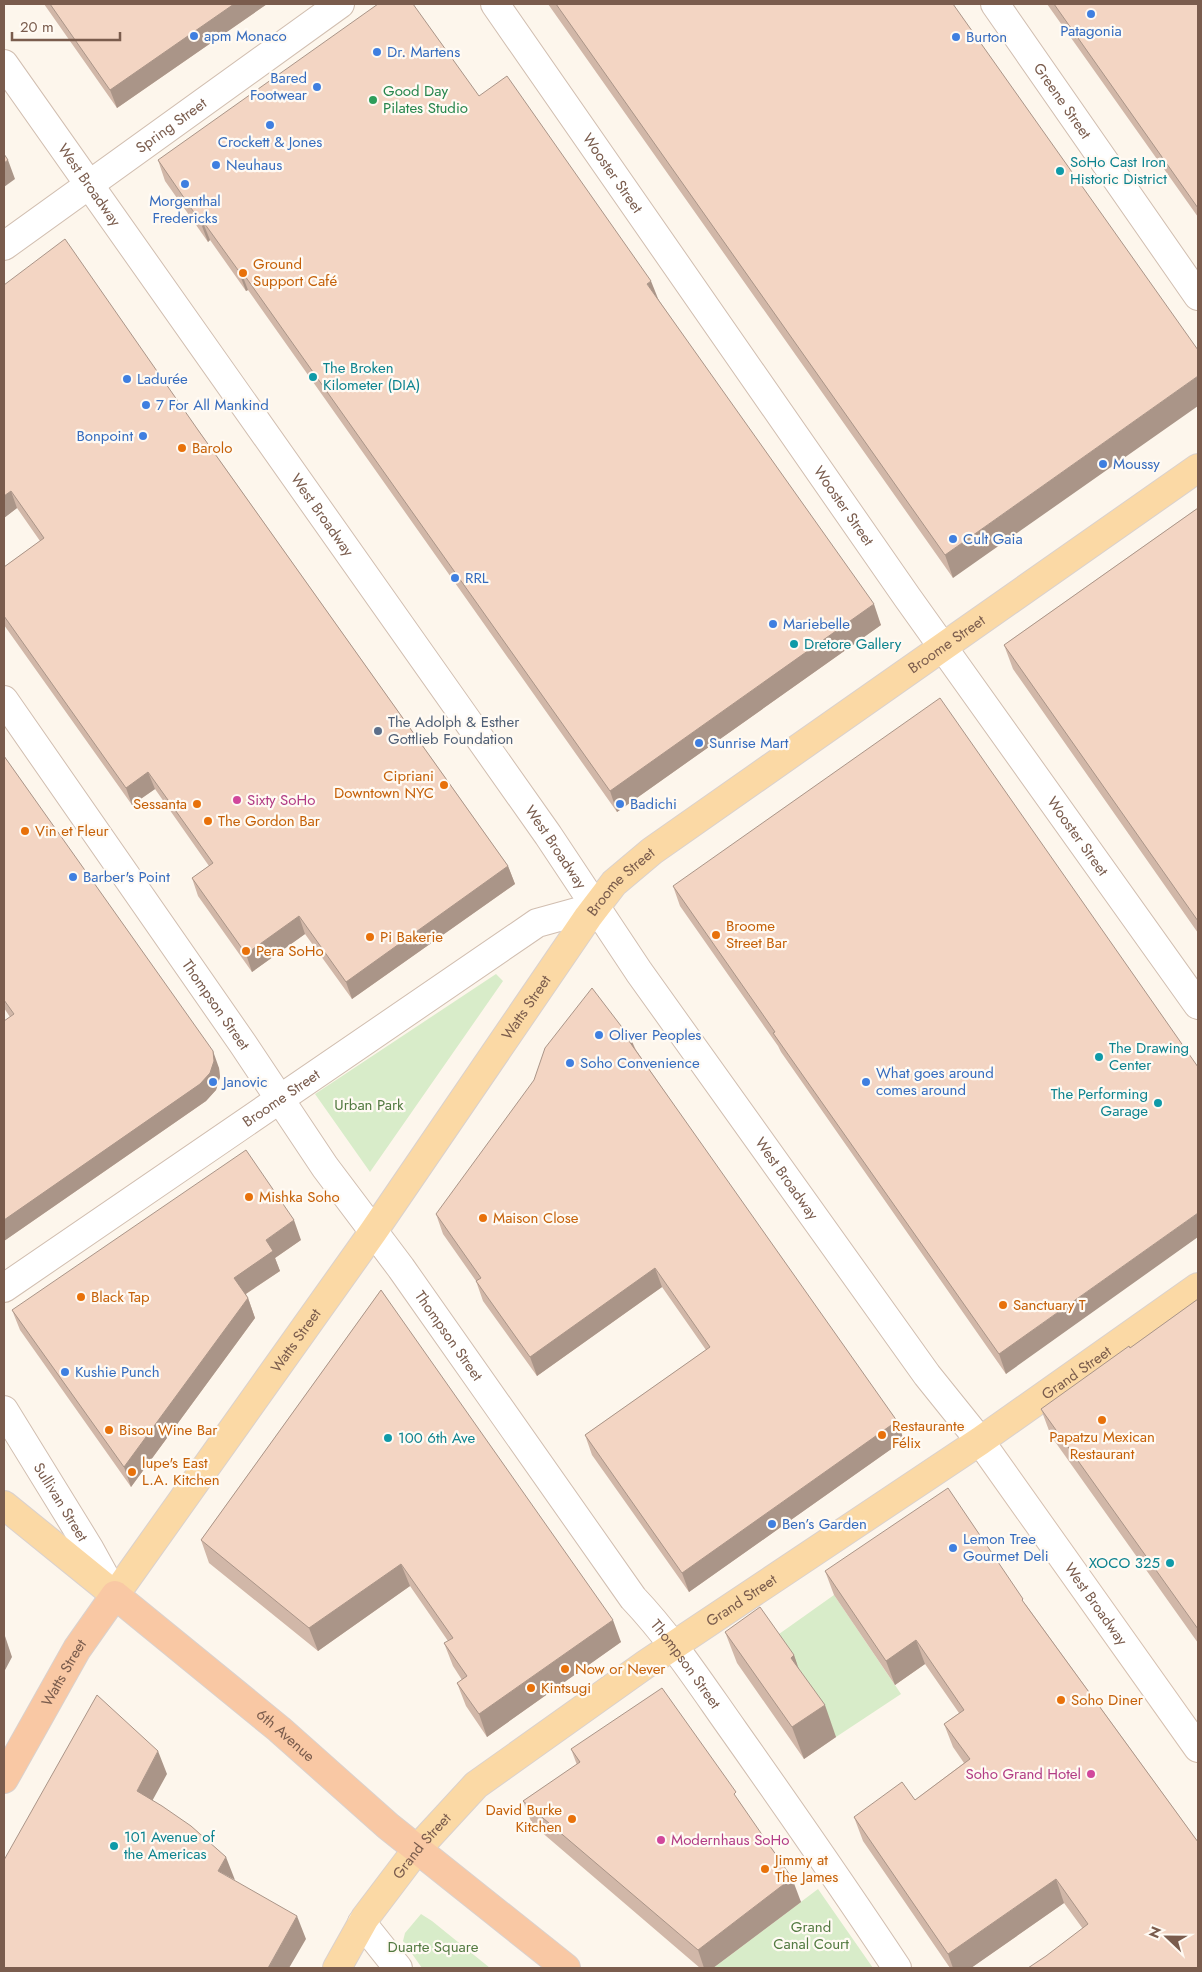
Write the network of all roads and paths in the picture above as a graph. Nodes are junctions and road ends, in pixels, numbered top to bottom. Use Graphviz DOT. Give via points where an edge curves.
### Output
graph roads {
  1 [pos="340,4"];
  2 [pos="495,4"];
  3 [pos="995,4"];
  4 [pos="4,64"];
  5 [pos="89,185"];
  6 [pos="4,246"];
  7 [pos="1198,296"];
  8 [pos="1198,468"];
  9 [pos="943,647"];
  10 [pos="4,700"];
  11 [pos="595,907"];
  12 [pos="1198,1005"];
  13 [pos="280,1098"];
  14 [pos="373,1232"];
  15 [pos="1198,1287"];
  16 [pos="4,1288"];
  17 [pos="4,1410"];
  18 [pos="980,1441"];
  19 [pos="4,1505"];
  20 [pos="114,1596"];
  21 [pos="673,1646"];
  22 [pos="1198,1748"];
  23 [pos="4,1779"];
  24 [pos="418,1848"];
  25 [pos="362,1923"];
  26 [pos="337,1968"];
  27 [pos="398,1968"];
  28 [pos="566,1968"];
  29 [pos="897,1968"];
  1 -- 5 [label="street, Spring Street"];
  2 -- 9 [label="street, Wooster Street"];
  3 -- 7 [label="street, Greene Street"];
  4 -- 5 [label="street, West Broadway"];
  5 -- 6 [label="street, Spring Street"];
  5 -- 11 [label="street, West Broadway" via="548,835"];
  8 -- 9 [label="main road, Broome Street"];
  9 -- 11 [label="main road, Broome Street" via="633,866 609,888"];
  9 -- 12 [label="street, Wooster Street"];
  10 -- 13 [label="street, Thompson Street"];
  11 -- 13 [label="street, Broome Street" via="537,923"];
  11 -- 14 [label="main road, Watts Street"];
  11 -- 18 [label="street, West Broadway" via="927,1375"];
  13 -- 14 [label="street, Thompson Street"];
  13 -- 16 [label="street, Broome Street"];
  14 -- 20 [label="main road, Watts Street"];
  14 -- 21 [label="street, Thompson Street" via="633,1598"];
  15 -- 18 [label="main road, Grand Street"];
  17 -- 20 [label="street, Sullivan Street" via="89,1548"];
  18 -- 21 [label="main road, Grand Street"];
  18 -- 22 [label="street, West Broadway"];
  19 -- 20 [label="main road, 6th Avenue"];
  20 -- 23 [label="highway, Watts Street" via="77,1649"];
  20 -- 24 [label="highway, 6th Avenue" via="279,1729 388,1826"];
  21 -- 24 [label="main road, Grand Street" via="476,1785"];
  21 -- 29 [label="street, Thompson Street"];
  24 -- 25 [label="main road, Grand Street"];
  24 -- 28 [label="highway, 6th Avenue"];
  25 -- 26 [label="main road, Grand Street"];
  25 -- 27 [label="street"];
}
